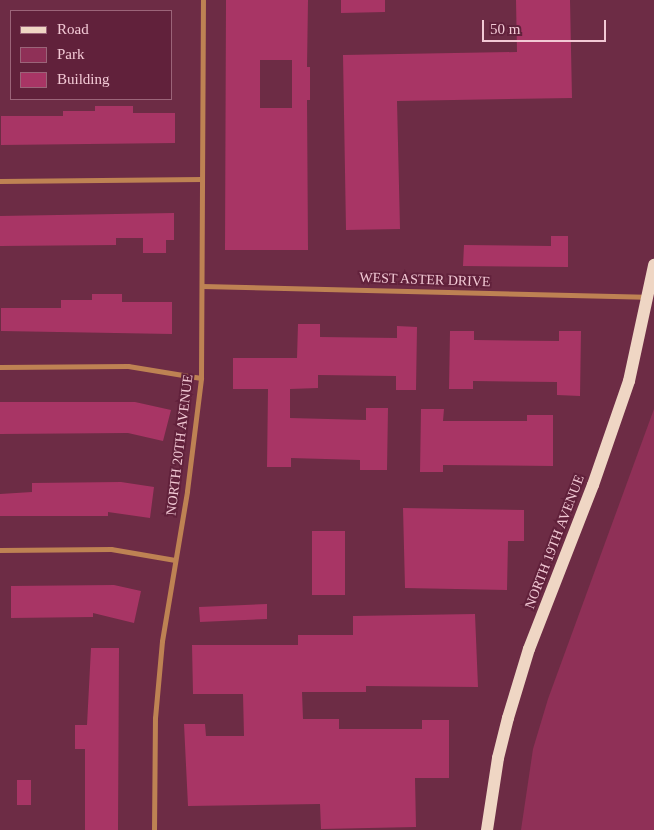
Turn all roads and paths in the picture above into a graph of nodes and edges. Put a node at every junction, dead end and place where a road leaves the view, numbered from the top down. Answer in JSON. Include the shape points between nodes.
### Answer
{"nodes":[{"id":1,"x":203,"y":0,"type":"edge"},
{"id":2,"x":202,"y":179,"type":"junction"},
{"id":3,"x":0,"y":181,"type":"edge"},
{"id":4,"x":654,"y":265,"type":"edge"},
{"id":5,"x":202,"y":286,"type":"junction"},
{"id":6,"x":648,"y":298,"type":"junction"},
{"id":7,"x":0,"y":367,"type":"edge"},
{"id":8,"x":201,"y":378,"type":"junction"},
{"id":9,"x":0,"y":550,"type":"edge"},
{"id":10,"x":175,"y":560,"type":"junction"},
{"id":11,"x":154,"y":830,"type":"edge"},
{"id":12,"x":487,"y":830,"type":"edge"}],
"edges":[{"from":1,"to":2,"type":"street","name":"NORTH 20TH AVENUE"},
{"from":2,"to":3,"type":"street"},
{"from":2,"to":5,"type":"street","name":"NORTH 20TH AVENUE"},
{"from":4,"to":6,"type":"main road","name":"NORTH 19TH AVENUE"},
{"from":5,"to":6,"type":"street","name":"WEST ASTER DRIVE"},
{"from":5,"to":8,"type":"street","name":"NORTH 20TH AVENUE"},
{"from":6,"to":12,"type":"main road","name":"NORTH 19TH AVENUE","via":[[629,381],[516,692],[498,758]]},
{"from":7,"to":8,"type":"street","via":[[128,366]]},
{"from":8,"to":10,"type":"street","name":"NORTH 20TH AVENUE"},
{"from":9,"to":10,"type":"street","via":[[111,548]]},
{"from":10,"to":11,"type":"street","name":"NORTH 20TH AVENUE","via":[[157,685]]}]}
